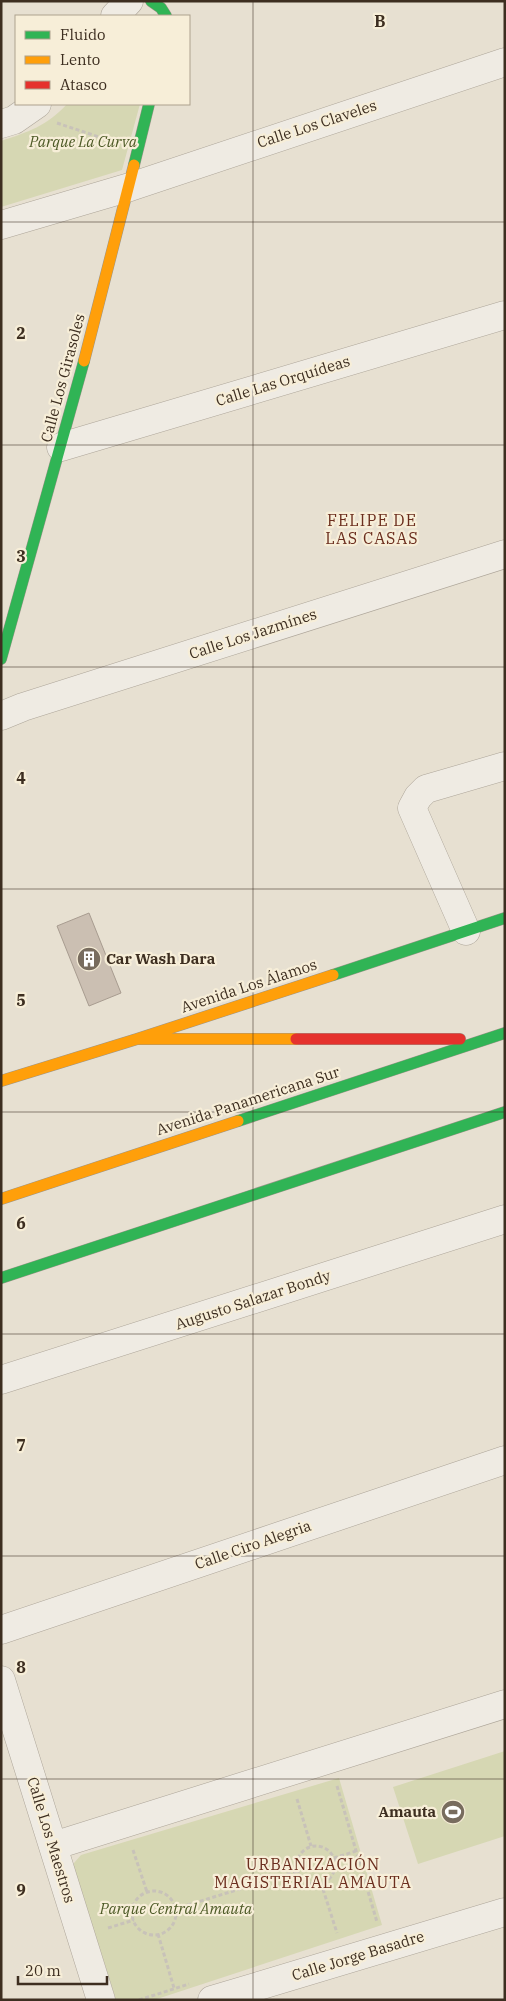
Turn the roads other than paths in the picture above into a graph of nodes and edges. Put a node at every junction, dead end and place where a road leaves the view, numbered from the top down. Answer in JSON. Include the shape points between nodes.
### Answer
{"nodes":[{"id":1,"x":129,"y":1,"type":"edge"},
{"id":2,"x":151,"y":1,"type":"edge"},
{"id":3,"x":172,"y":1,"type":"edge"},
{"id":4,"x":116,"y":15,"type":"edge"},
{"id":5,"x":166,"y":15,"type":"edge"},
{"id":6,"x":167,"y":15,"type":"edge"},
{"id":7,"x":505,"y":62,"type":"edge"},
{"id":8,"x":149,"y":105,"type":"edge"},
{"id":9,"x":46,"y":113,"type":"edge"},
{"id":10,"x":1,"y":124,"type":"edge"},
{"id":11,"x":130,"y":186,"type":"junction"},
{"id":12,"x":1,"y":225,"type":"edge"},
{"id":13,"x":505,"y":316,"type":"edge"},
{"id":14,"x":61,"y":447,"type":"junction"},
{"id":15,"x":505,"y":554,"type":"edge"},
{"id":16,"x":1,"y":659,"type":"edge"},
{"id":17,"x":1,"y":716,"type":"edge"},
{"id":18,"x":505,"y":766,"type":"edge"},
{"id":19,"x":505,"y":918,"type":"edge"},
{"id":20,"x":466,"y":930,"type":"junction"},
{"id":21,"x":505,"y":1032,"type":"edge"},
{"id":22,"x":137,"y":1038,"type":"junction"},
{"id":23,"x":484,"y":1039,"type":"junction"},
{"id":24,"x":1,"y":1081,"type":"edge"},
{"id":25,"x":505,"y":1112,"type":"edge"},
{"id":26,"x":1,"y":1199,"type":"edge"},
{"id":27,"x":505,"y":1219,"type":"edge"},
{"id":28,"x":1,"y":1278,"type":"edge"},
{"id":29,"x":1,"y":1380,"type":"edge"},
{"id":30,"x":505,"y":1460,"type":"edge"},
{"id":31,"x":1,"y":1630,"type":"edge"},
{"id":32,"x":1,"y":1680,"type":"edge"},
{"id":33,"x":505,"y":1704,"type":"edge"},
{"id":34,"x":53,"y":1846,"type":"junction"},
{"id":35,"x":505,"y":1912,"type":"edge"},
{"id":36,"x":202,"y":1991,"type":"edge"},
{"id":37,"x":101,"y":2000,"type":"edge"}],
"edges":[{"from":1,"to":4,"type":"street"},
{"from":2,"to":5,"type":"main road"},
{"from":3,"to":6,"type":"main road"},
{"from":7,"to":11,"type":"street","name":"Calle Los Claveles"},
{"from":8,"to":11,"type":"main road","name":"Calle Los Girasoles"},
{"from":9,"to":10,"type":"street"},
{"from":11,"to":12,"type":"street","name":"Calle Los Claveles"},
{"from":11,"to":14,"type":"main road","name":"Calle Los Girasoles"},
{"from":13,"to":14,"type":"street","name":"Calle Las Orquídeas"},
{"from":14,"to":16,"type":"main road","name":"Calle Los Girasoles"},
{"from":15,"to":17,"type":"street","name":"Calle Los Jazmínes"},
{"from":18,"to":20,"type":"street","via":[[426,789],[412,808]]},
{"from":19,"to":20,"type":"main road","name":"Avenida Los Álamos"},
{"from":20,"to":22,"type":"main road","name":"Avenida Los Álamos"},
{"from":21,"to":23,"type":"main road","name":"Avenida Panamericana Sur"},
{"from":22,"to":23,"type":"main road"},
{"from":22,"to":24,"type":"main road","name":"Avenida Los Álamos"},
{"from":23,"to":26,"type":"main road","name":"Avenida Panamericana Sur"},
{"from":25,"to":28,"type":"main road"},
{"from":27,"to":29,"type":"street","name":"Augusto Salazar Bondy"},
{"from":30,"to":31,"type":"street","name":"Calle Ciro Alegria"},
{"from":32,"to":34,"type":"street","name":"Calle Los Maestros"},
{"from":33,"to":34,"type":"street"},
{"from":34,"to":37,"type":"street","name":"Calle Los Maestros"},
{"from":35,"to":36,"type":"street","name":"Calle Jorge Basadre"}]}
